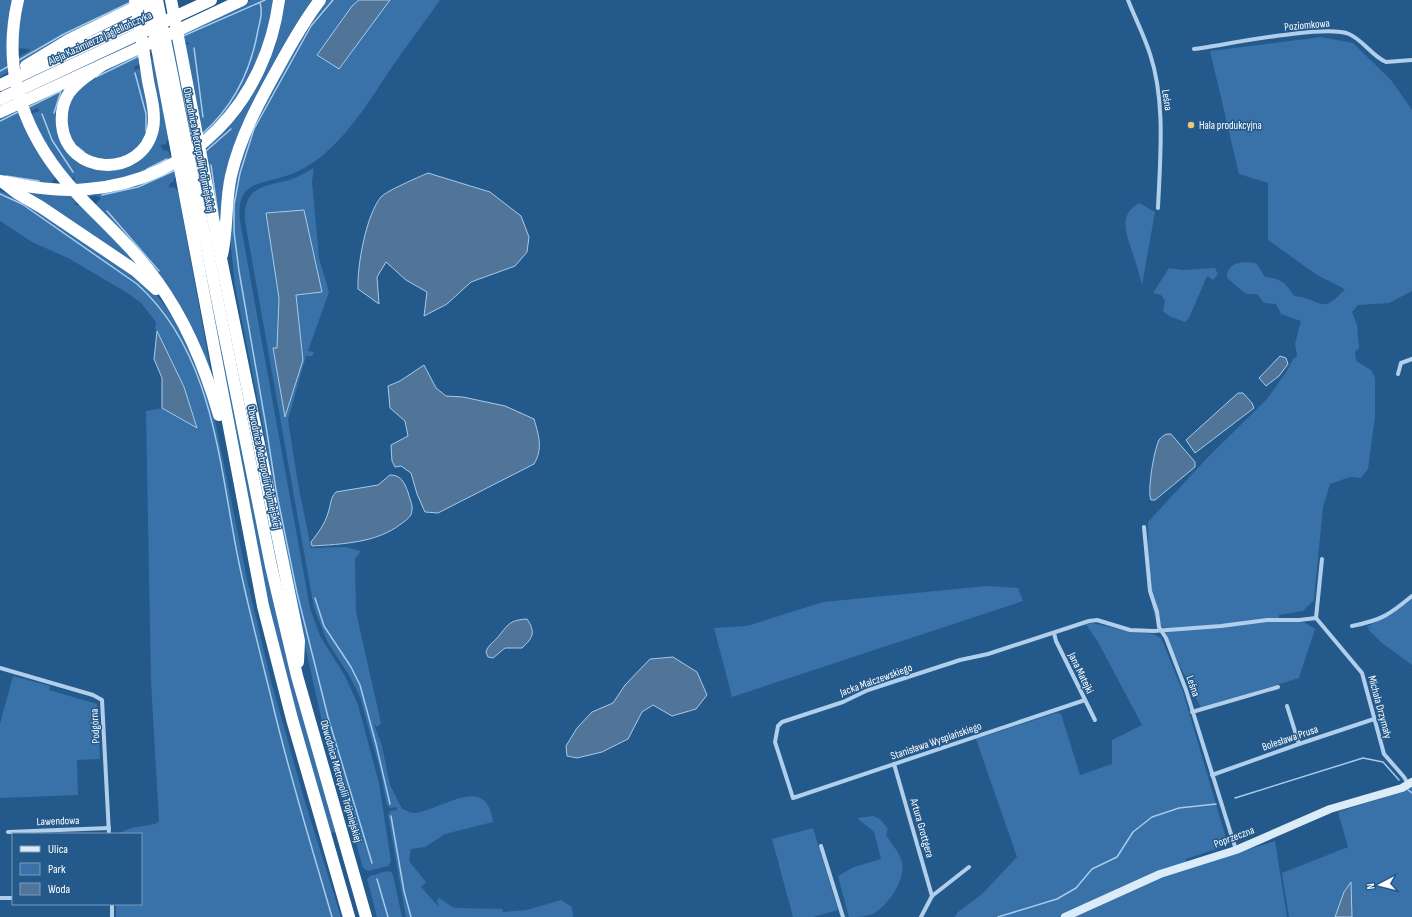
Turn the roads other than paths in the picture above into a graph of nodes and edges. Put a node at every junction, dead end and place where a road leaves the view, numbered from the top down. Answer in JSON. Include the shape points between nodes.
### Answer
{"nodes":[{"id":1,"x":18,"y":0,"type":"edge"},
{"id":2,"x":135,"y":0,"type":"edge"},
{"id":3,"x":149,"y":0,"type":"edge"},
{"id":4,"x":157,"y":0,"type":"edge"},
{"id":5,"x":171,"y":0,"type":"edge"},
{"id":6,"x":182,"y":0,"type":"edge"},
{"id":7,"x":211,"y":0,"type":"edge"},
{"id":8,"x":242,"y":0,"type":"edge"},
{"id":9,"x":279,"y":0,"type":"edge"},
{"id":10,"x":320,"y":0,"type":"edge"},
{"id":11,"x":1128,"y":0,"type":"edge"},
{"id":12,"x":156,"y":19,"type":"junction"},
{"id":13,"x":1194,"y":49,"type":"dead end"},
{"id":14,"x":1412,"y":60,"type":"edge"},
{"id":15,"x":101,"y":66,"type":"junction"},
{"id":16,"x":0,"y":84,"type":"edge"},
{"id":17,"x":0,"y":99,"type":"edge"},
{"id":18,"x":0,"y":112,"type":"edge"},
{"id":19,"x":185,"y":170,"type":"junction"},
{"id":20,"x":1,"y":182,"type":"edge"},
{"id":21,"x":1158,"y":208,"type":"dead end"},
{"id":22,"x":221,"y":258,"type":"junction"},
{"id":23,"x":176,"y":312,"type":"junction"},
{"id":24,"x":1412,"y":359,"type":"edge"},
{"id":25,"x":1398,"y":374,"type":"dead end"},
{"id":26,"x":238,"y":482,"type":"junction"},
{"id":27,"x":1144,"y":526,"type":"dead end"},
{"id":28,"x":1322,"y":560,"type":"dead end"},
{"id":29,"x":1412,"y":596,"type":"edge"},
{"id":30,"x":1316,"y":618,"type":"junction"},
{"id":31,"x":1352,"y":626,"type":"dead end"},
{"id":32,"x":1160,"y":630,"type":"junction"},
{"id":33,"x":1054,"y":633,"type":"junction"},
{"id":34,"x":0,"y":668,"type":"edge"},
{"id":35,"x":298,"y":676,"type":"junction"},
{"id":36,"x":1278,"y":687,"type":"dead end"},
{"id":37,"x":1085,"y":700,"type":"junction"},
{"id":38,"x":1287,"y":706,"type":"dead end"},
{"id":39,"x":1192,"y":712,"type":"junction"},
{"id":40,"x":1374,"y":719,"type":"junction"},
{"id":41,"x":1095,"y":720,"type":"dead end"},
{"id":42,"x":1298,"y":744,"type":"junction"},
{"id":43,"x":894,"y":764,"type":"junction"},
{"id":44,"x":1212,"y":775,"type":"junction"},
{"id":45,"x":1410,"y":783,"type":"edge"},
{"id":46,"x":793,"y":798,"type":"joint"},
{"id":47,"x":109,"y":828,"type":"junction"},
{"id":48,"x":8,"y":832,"type":"dead end"},
{"id":49,"x":109,"y":833,"type":"edge"},
{"id":50,"x":821,"y":846,"type":"dead end"},
{"id":51,"x":1236,"y":850,"type":"junction"},
{"id":52,"x":969,"y":867,"type":"dead end"},
{"id":53,"x":932,"y":896,"type":"junction"},
{"id":54,"x":0,"y":898,"type":"edge"},
{"id":55,"x":12,"y":898,"type":"edge"},
{"id":56,"x":112,"y":905,"type":"edge"},
{"id":57,"x":112,"y":917,"type":"edge"},
{"id":58,"x":349,"y":917,"type":"edge"},
{"id":59,"x":366,"y":917,"type":"edge"},
{"id":60,"x":843,"y":917,"type":"edge"},
{"id":61,"x":921,"y":917,"type":"edge"},
{"id":62,"x":1065,"y":917,"type":"edge"}],
"edges":[{"from":1,"to":23,"type":"highway","via":[[13,33],[13,60],[17,91],[24,114],[44,153],[67,183],[144,264]]},
{"from":2,"to":15,"type":"highway","via":[[154,118],[151,135],[143,149],[133,158],[111,166],[86,160],[74,152],[62,130],[63,107],[69,93]]},
{"from":3,"to":12,"type":"highway"},
{"from":3,"to":16,"type":"highway","via":[[57,46]]},
{"from":4,"to":12,"type":"highway"},
{"from":5,"to":22,"type":"highway"},
{"from":6,"to":16,"type":"highway","name":"Aleja Kazimierza Jagiellończyka"},
{"from":7,"to":17,"type":"highway","name":"Aleja Kazimierza Jagiellończyka"},
{"from":8,"to":15,"type":"highway"},
{"from":9,"to":20,"type":"highway","via":[[263,62],[246,94],[216,131],[183,157],[139,178],[100,188],[64,190]]},
{"from":10,"to":22,"type":"highway","via":[[272,78],[242,140],[229,185],[225,240]]},
{"from":11,"to":21,"type":"street","name":"Leśna","via":[[1150,53],[1159,102],[1161,124]]},
{"from":12,"to":19,"type":"highway","name":"Obwodnica Metropolii Trójmiejskiej"},
{"from":13,"to":14,"type":"street","name":"Poziomkowa","via":[[1309,32],[1333,31],[1350,34],[1386,62]]},
{"from":15,"to":18,"type":"highway"},
{"from":19,"to":26,"type":"highway","name":"Obwodnica Metropolii Trójmiejskiej"},
{"from":19,"to":35,"type":"highway","name":"Obwodnica Metropolii Trójmiejskiej","via":[[271,566]]},
{"from":20,"to":23,"type":"highway","via":[[136,271]]},
{"from":22,"to":35,"type":"highway","via":[[299,641]]},
{"from":23,"to":26,"type":"highway","via":[[207,378]]},
{"from":24,"to":25,"type":"street","via":[[1402,363]]},
{"from":26,"to":58,"type":"highway","name":"Obwodnica Metropolii Trójmiejskiej","via":[[277,661]]},
{"from":27,"to":32,"type":"street","name":"Leśna","via":[[1150,591]]},
{"from":28,"to":30,"type":"street"},
{"from":29,"to":31,"type":"street","via":[[1391,613],[1377,620]]},
{"from":30,"to":32,"type":"street"},
{"from":30,"to":40,"type":"street","name":"Michała Drzymały","via":[[1362,673]]},
{"from":32,"to":33,"type":"street","via":[[1130,630],[1096,620]]},
{"from":32,"to":39,"type":"street","name":"Leśna","via":[[1166,638]]},
{"from":33,"to":37,"type":"street","name":"Jana Matejki"},
{"from":33,"to":46,"type":"street","name":"Jacka Malczewskiego","via":[[889,683],[843,702],[782,722],[778,726],[775,742]]},
{"from":34,"to":47,"type":"street","name":"Podgórna","via":[[93,694],[102,700]]},
{"from":35,"to":59,"type":"highway","name":"Obwodnica Metropolii Trójmiejskiej"},
{"from":36,"to":39,"type":"street"},
{"from":37,"to":41,"type":"street","name":"Jana Matejki"},
{"from":37,"to":43,"type":"street","name":"Stanisława Wyspiańskiego"},
{"from":38,"to":42,"type":"street"},
{"from":39,"to":44,"type":"street","name":"Leśna"},
{"from":40,"to":42,"type":"street","name":"Bolesława Prusa"},
{"from":40,"to":45,"type":"street","name":"Michała Drzymały","via":[[1384,754]]},
{"from":42,"to":44,"type":"street","name":"Bolesława Prusa"},
{"from":43,"to":46,"type":"street","name":"Stanisława Wyspiańskiego"},
{"from":43,"to":53,"type":"street","name":"Artura Grottgera"},
{"from":44,"to":51,"type":"street","name":"Leśna"},
{"from":45,"to":51,"type":"street","name":"Poprzeczna","via":[[1402,788],[1330,809]]},
{"from":47,"to":48,"type":"street","name":"Lawendowa"},
{"from":47,"to":49,"type":"street","name":"Podgórna"},
{"from":50,"to":60,"type":"street"},
{"from":51,"to":62,"type":"street","name":"Poprzeczna","via":[[1160,874]]},
{"from":52,"to":53,"type":"street"},
{"from":53,"to":61,"type":"street"},
{"from":54,"to":55,"type":"street"},
{"from":56,"to":57,"type":"street"}]}
